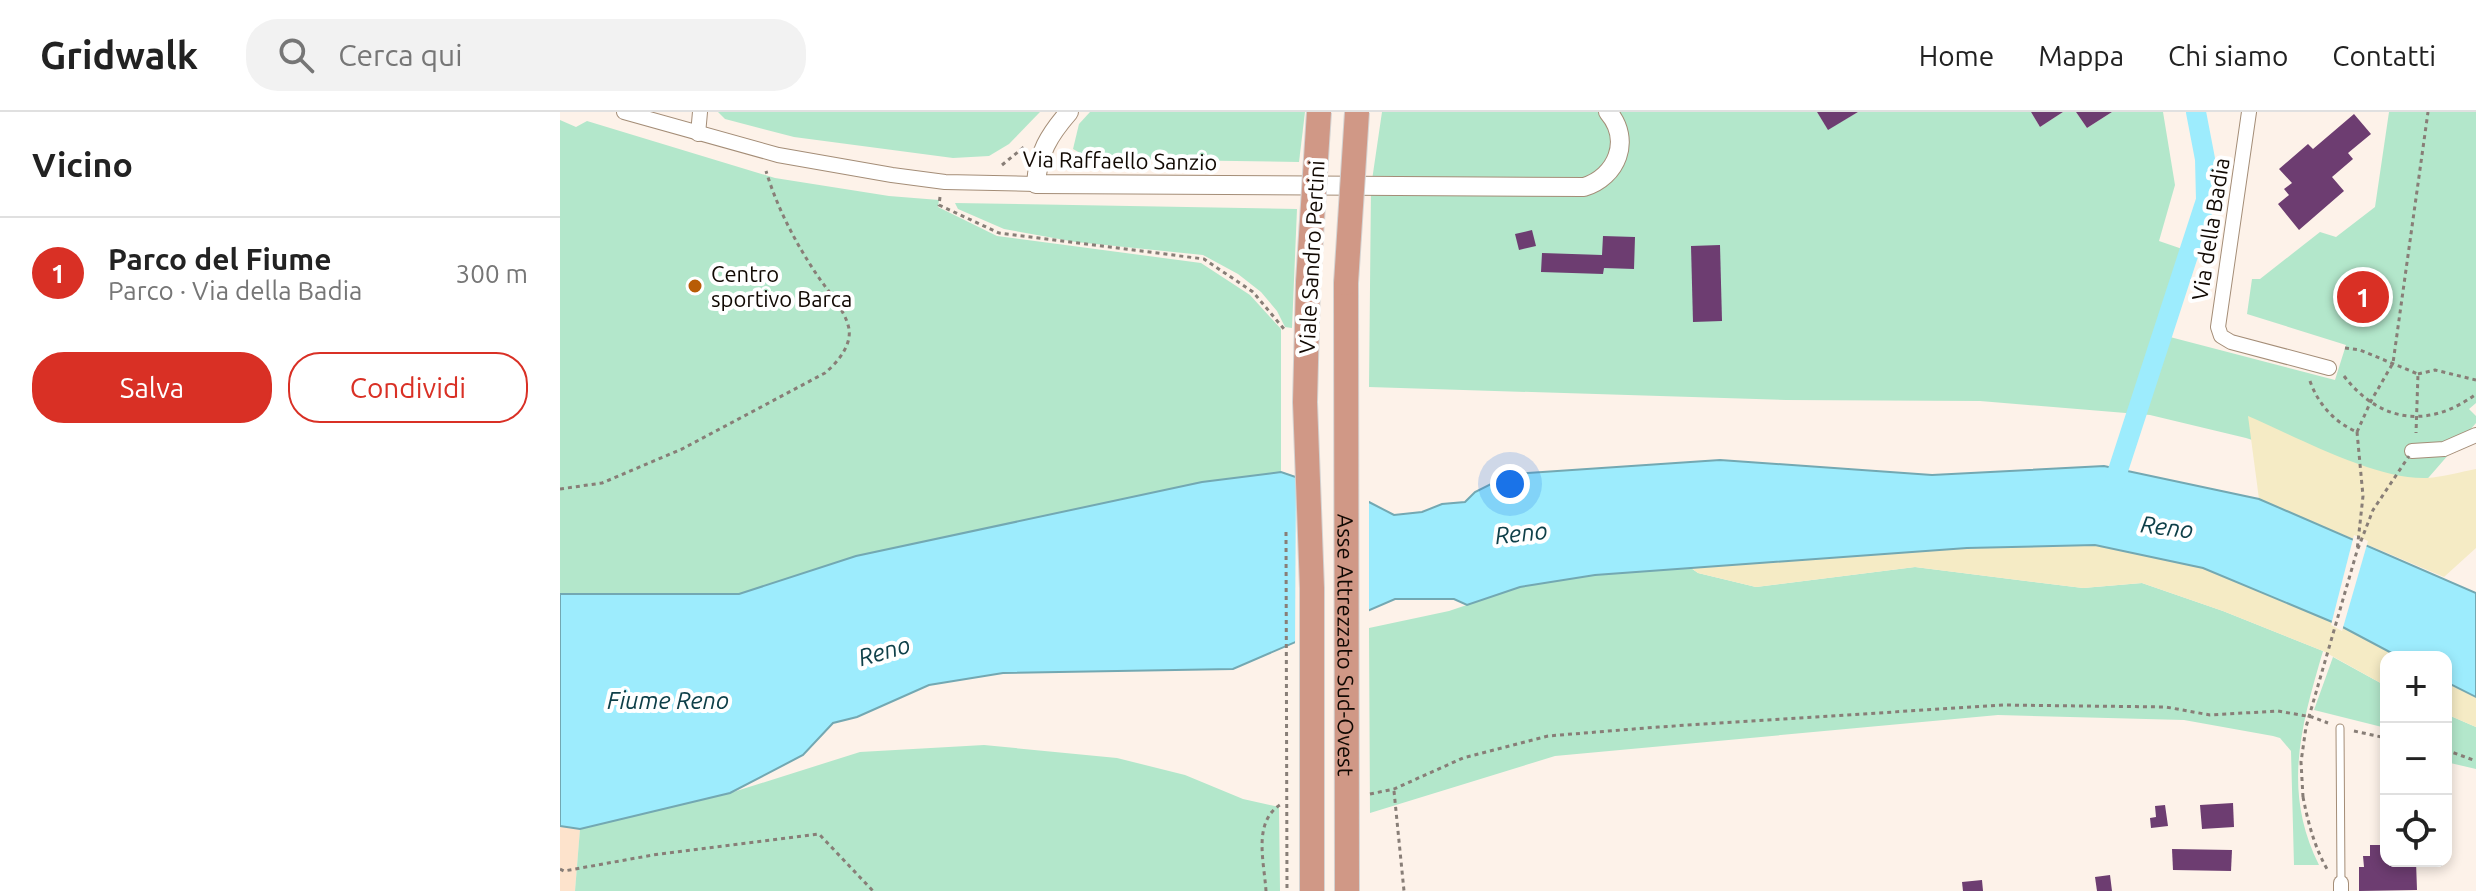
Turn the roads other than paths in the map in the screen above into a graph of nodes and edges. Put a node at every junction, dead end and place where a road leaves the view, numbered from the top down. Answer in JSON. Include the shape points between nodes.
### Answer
{"nodes":[{"id":1,"x":624,"y":112,"type":"edge"},
{"id":2,"x":700,"y":112,"type":"edge"},
{"id":3,"x":1069,"y":112,"type":"edge"},
{"id":4,"x":1319,"y":112,"type":"edge"},
{"id":5,"x":1357,"y":112,"type":"edge"},
{"id":6,"x":1608,"y":112,"type":"edge"},
{"id":7,"x":2249,"y":112,"type":"edge"},
{"id":8,"x":698,"y":134,"type":"junction"},
{"id":9,"x":1036,"y":184,"type":"junction"},
{"id":10,"x":2329,"y":368,"type":"road end"},
{"id":11,"x":1345,"y":400,"type":"joint"},
{"id":12,"x":1305,"y":402,"type":"joint"},
{"id":13,"x":2476,"y":435,"type":"edge"},
{"id":14,"x":2410,"y":453,"type":"road end"},
{"id":15,"x":2340,"y":728,"type":"road end"},
{"id":16,"x":2341,"y":887,"type":"edge"},
{"id":17,"x":1312,"y":891,"type":"edge"},
{"id":18,"x":1347,"y":891,"type":"edge"}],
"edges":[{"from":1,"to":8,"type":"street","name":"Via Raffaello Sanzio"},
{"from":2,"to":8,"type":"street"},
{"from":3,"to":9,"type":"street","via":[[1043,146]]},
{"from":4,"to":12,"type":"highway","name":"Viale Sandro Pertini","bridge":true},
{"from":5,"to":11,"type":"highway","name":"Viale Sandro Pertini","bridge":true},
{"from":6,"to":9,"type":"street","name":"Via Raffaello Sanzio","via":[[1618,130],[1619,153],[1606,178],[1595,184]]},
{"from":7,"to":10,"type":"street","name":"Via della Badia","via":[[2218,327],[2231,342]]},
{"from":8,"to":9,"type":"street","name":"Via Raffaello Sanzio","via":[[778,155],[904,177]]},
{"from":11,"to":18,"type":"highway","name":"Asse Attrezzato Sud-Ovest"},
{"from":12,"to":17,"type":"highway","name":"Asse Attrezzato Sud-Ovest","via":[[1312,588]]},
{"from":13,"to":14,"type":"street","via":[[2444,449]]},
{"from":15,"to":16,"type":"lane"}]}
